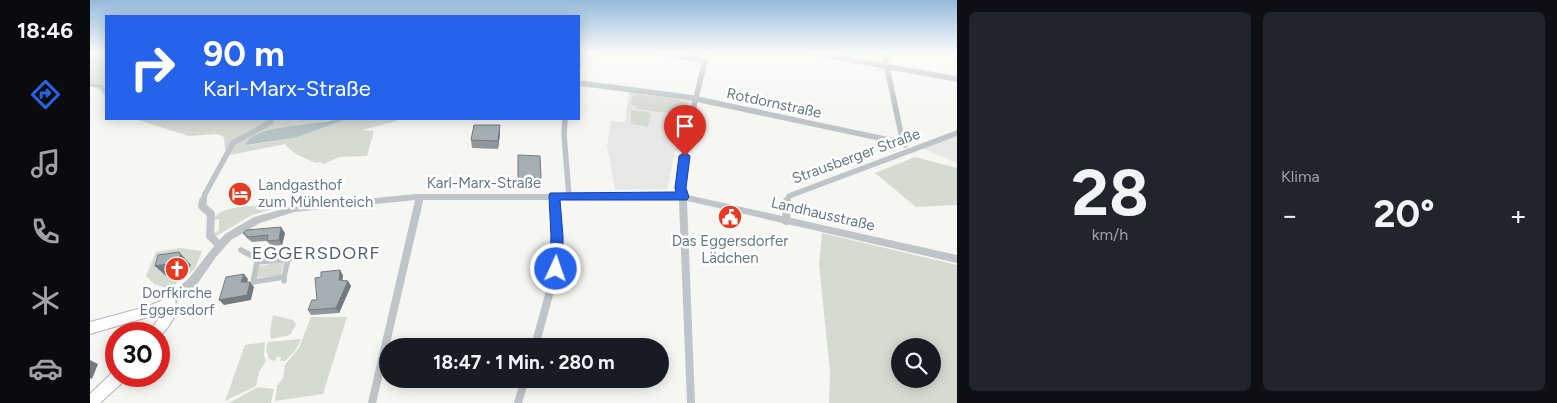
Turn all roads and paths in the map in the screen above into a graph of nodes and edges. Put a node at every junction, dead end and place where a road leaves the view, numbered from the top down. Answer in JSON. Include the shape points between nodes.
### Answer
{"nodes":[{"id":1,"x":702,"y":72,"type":"edge"},
{"id":2,"x":888,"y":72,"type":"edge"},
{"id":3,"x":915,"y":72,"type":"edge"},
{"id":4,"x":957,"y":79,"type":"edge"},
{"id":5,"x":580,"y":83,"type":"edge"},
{"id":6,"x":696,"y":99,"type":"junction"},
{"id":7,"x":565,"y":120,"type":"edge"},
{"id":8,"x":271,"y":122,"type":"dead end"},
{"id":9,"x":957,"y":133,"type":"edge"},
{"id":10,"x":903,"y":143,"type":"junction"},
{"id":11,"x":912,"y":150,"type":"junction"},
{"id":12,"x":554,"y":196,"type":"junction"},
{"id":13,"x":569,"y":196,"type":"junction"},
{"id":14,"x":420,"y":197,"type":"junction"},
{"id":15,"x":683,"y":197,"type":"junction"},
{"id":16,"x":786,"y":221,"type":"junction"},
{"id":17,"x":219,"y":245,"type":"junction"},
{"id":18,"x":241,"y":250,"type":"dead end"},
{"id":19,"x":957,"y":259,"type":"edge"},
{"id":20,"x":257,"y":262,"type":"junction"},
{"id":21,"x":170,"y":302,"type":"junction"},
{"id":22,"x":164,"y":322,"type":"edge"},
{"id":23,"x":90,"y":328,"type":"edge"},
{"id":24,"x":537,"y":338,"type":"edge"},
{"id":25,"x":107,"y":387,"type":"edge"},
{"id":26,"x":522,"y":388,"type":"edge"},
{"id":27,"x":90,"y":403,"type":"edge"},
{"id":28,"x":372,"y":403,"type":"edge"},
{"id":29,"x":518,"y":403,"type":"edge"},
{"id":30,"x":691,"y":403,"type":"edge"}],
"edges":[{"from":1,"to":6,"type":"street"},
{"from":2,"to":10,"type":"street"},
{"from":3,"to":4,"type":"street"},
{"from":5,"to":6,"type":"street","name":"Rotdornstraße"},
{"from":6,"to":10,"type":"street","name":"Rotdornstraße"},
{"from":6,"to":15,"type":"street","via":[[681,181]]},
{"from":7,"to":13,"type":"street"},
{"from":8,"to":17,"type":"street","via":[[233,143],[205,194],[202,206],[211,214],[210,238]]},
{"from":9,"to":11,"type":"street","name":"Strausberger Straße"},
{"from":10,"to":11,"type":"street"},
{"from":11,"to":16,"type":"street","name":"Strausberger Straße","via":[[789,196]]},
{"from":12,"to":13,"type":"street","name":"Karl-Marx-Straße"},
{"from":12,"to":14,"type":"street","name":"Karl-Marx-Straße"},
{"from":12,"to":24,"type":"street","via":[[556,269]]},
{"from":13,"to":15,"type":"street","name":"Karl-Marx-Straße"},
{"from":14,"to":17,"type":"street","name":"Karl-Marx-Straße","via":[[286,210],[248,224]]},
{"from":14,"to":28,"type":"street"},
{"from":15,"to":16,"type":"street","name":"Landhausstraße"},
{"from":15,"to":30,"type":"street"},
{"from":16,"to":19,"type":"street","name":"Landhausstraße"},
{"from":17,"to":21,"type":"street","name":"Karl-Marx-Straße","via":[[194,280]]},
{"from":18,"to":20,"type":"street"},
{"from":20,"to":20,"type":"street","via":[[250,283],[284,279],[289,259]]},
{"from":21,"to":22,"type":"main road","via":[[170,314]]},
{"from":21,"to":23,"type":"main road","via":[[151,311]]},
{"from":25,"to":27,"type":"main road"},
{"from":26,"to":29,"type":"street"}]}
